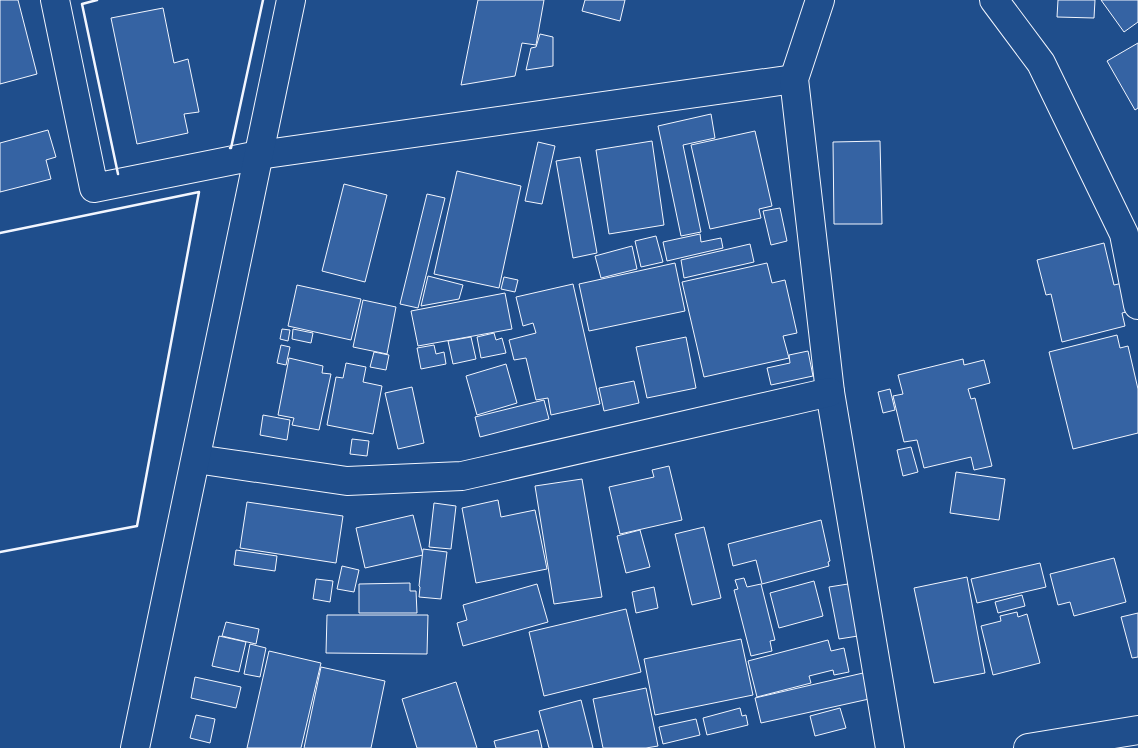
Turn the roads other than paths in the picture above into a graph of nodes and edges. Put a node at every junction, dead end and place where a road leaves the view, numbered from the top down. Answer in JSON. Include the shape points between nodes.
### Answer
{"nodes":[{"id":1,"x":55,"y":0,"type":"edge"},
{"id":2,"x":291,"y":0,"type":"edge"},
{"id":3,"x":820,"y":0,"type":"edge"},
{"id":4,"x":994,"y":0,"type":"edge"},
{"id":5,"x":794,"y":79,"type":"junction"},
{"id":6,"x":259,"y":155,"type":"junction"},
{"id":7,"x":1138,"y":305,"type":"edge"},
{"id":8,"x":830,"y":392,"type":"junction"},
{"id":9,"x":196,"y":459,"type":"junction"},
{"id":10,"x":1138,"y":730,"type":"edge"},
{"id":11,"x":135,"y":748,"type":"edge"},
{"id":12,"x":890,"y":748,"type":"edge"},
{"id":13,"x":1028,"y":748,"type":"edge"}],
"edges":[{"from":1,"to":6,"type":"street","via":[[94,188]]},
{"from":2,"to":6,"type":"street"},
{"from":3,"to":5,"type":"street"},
{"from":4,"to":7,"type":"street","via":[[1041,63],[1124,234]]},
{"from":5,"to":6,"type":"street"},
{"from":5,"to":8,"type":"street"},
{"from":6,"to":9,"type":"street"},
{"from":8,"to":9,"type":"street","via":[[462,476],[347,481]]},
{"from":8,"to":12,"type":"street"},
{"from":9,"to":11,"type":"street"},
{"from":10,"to":13,"type":"street"}]}
